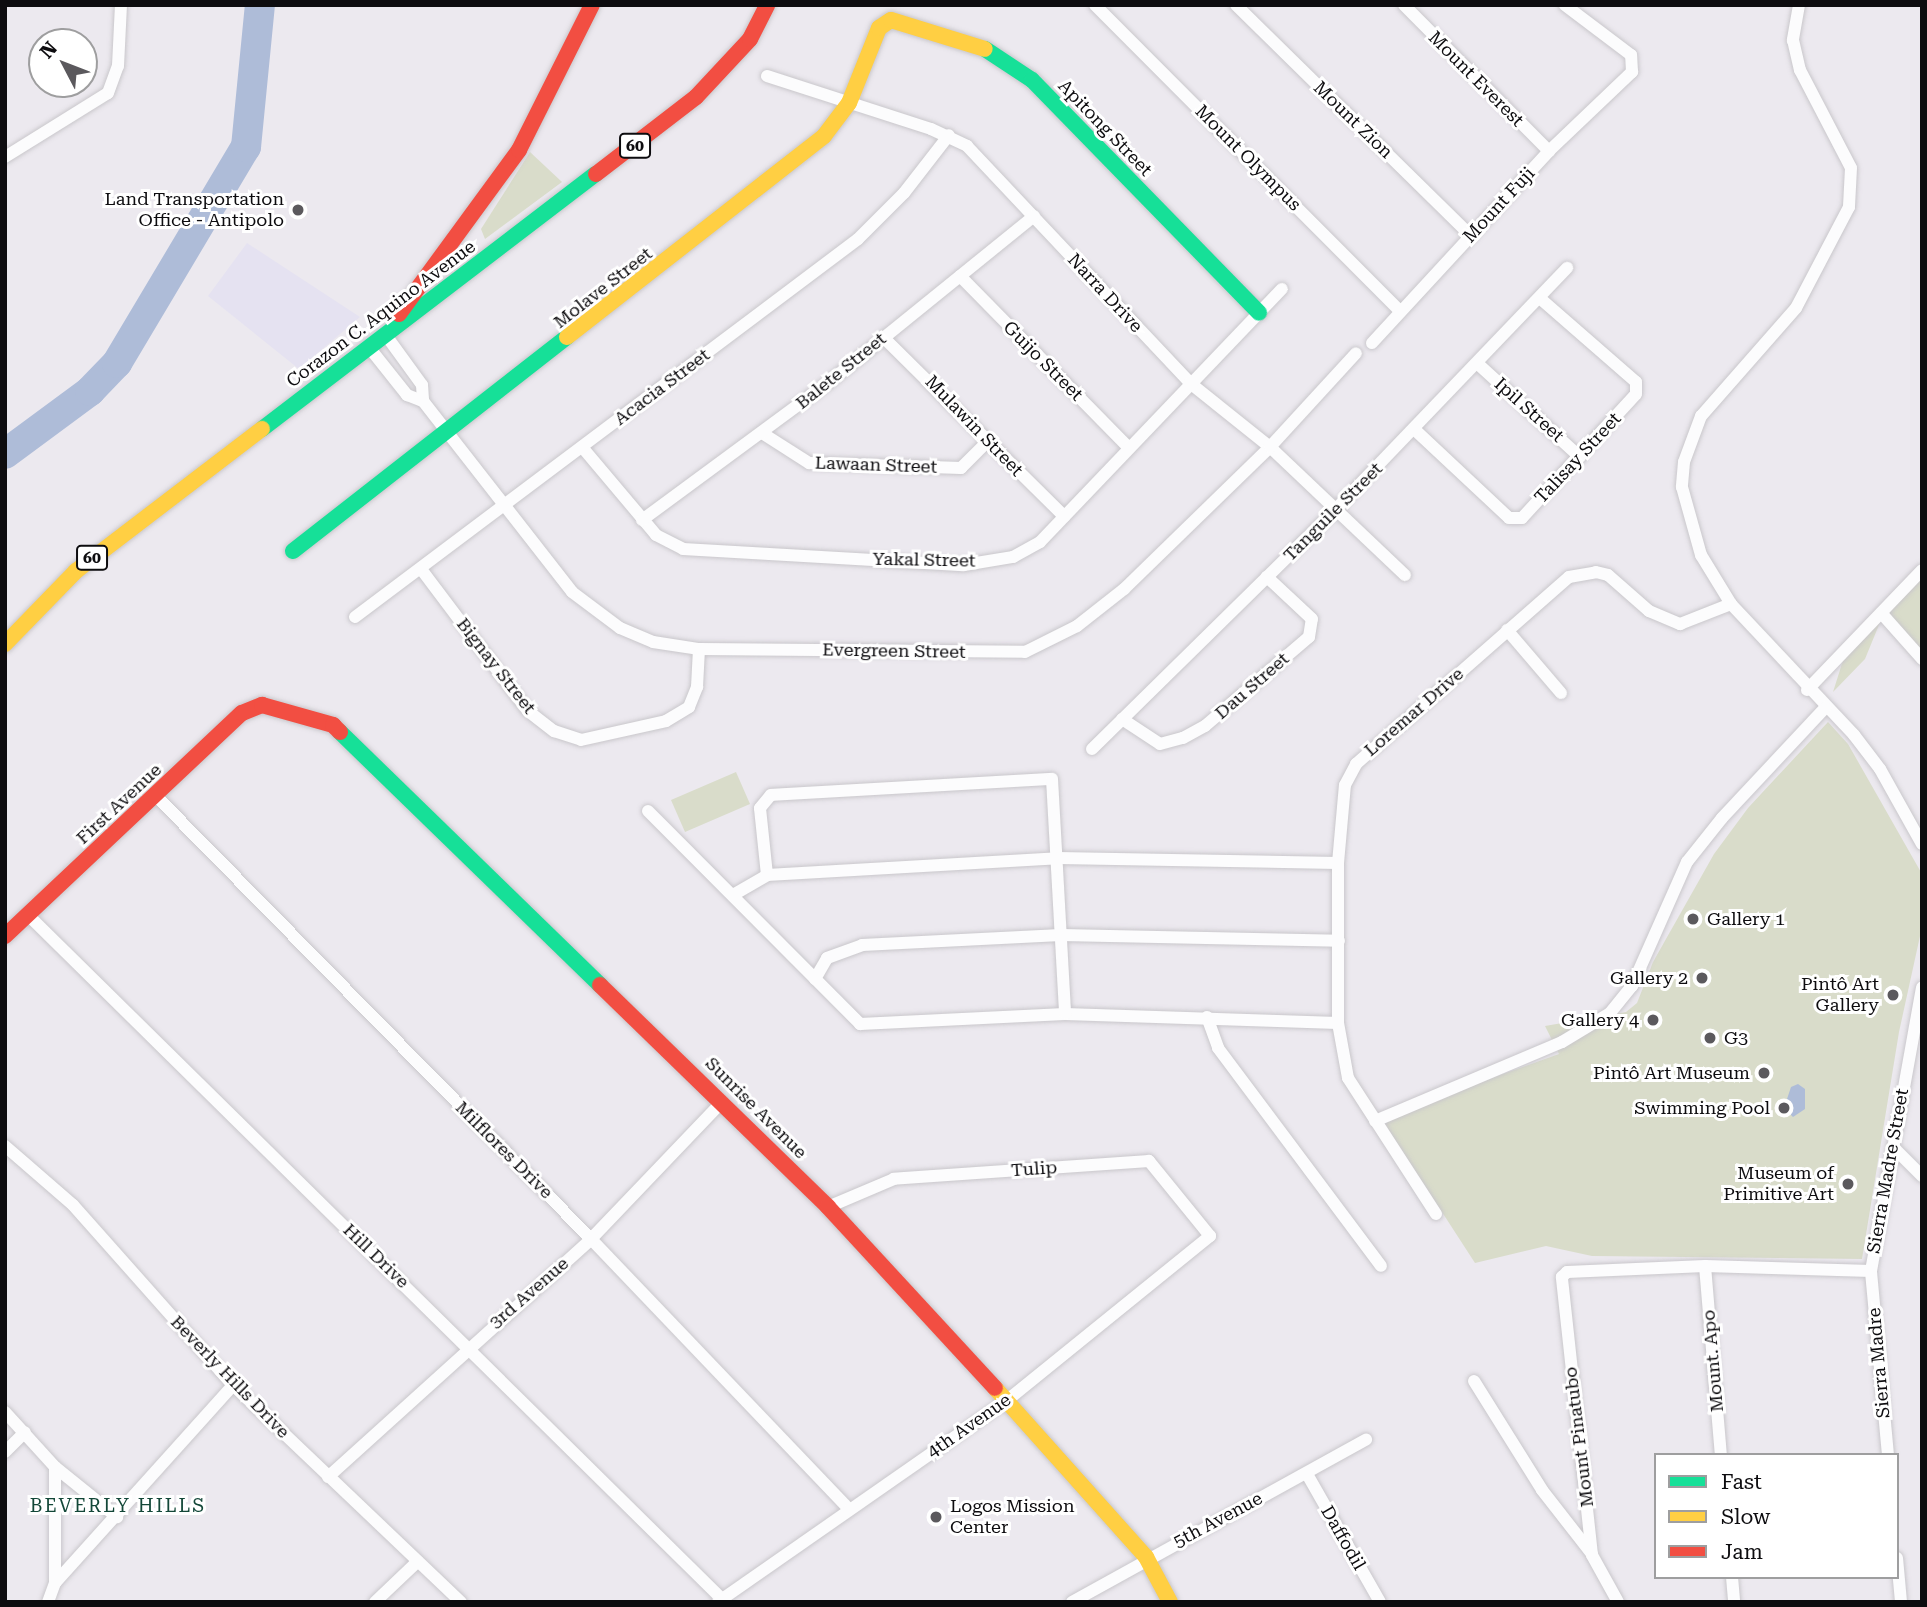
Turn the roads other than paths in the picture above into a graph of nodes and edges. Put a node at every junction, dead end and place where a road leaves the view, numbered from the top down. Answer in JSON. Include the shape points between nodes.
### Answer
{"nodes":[{"id":1,"x":121,"y":5,"type":"edge"},
{"id":2,"x":592,"y":5,"type":"edge"},
{"id":3,"x":767,"y":5,"type":"edge"},
{"id":4,"x":1095,"y":5,"type":"edge"},
{"id":5,"x":1236,"y":5,"type":"edge"},
{"id":6,"x":1404,"y":5,"type":"edge"},
{"id":7,"x":1566,"y":5,"type":"edge"},
{"id":8,"x":1799,"y":5,"type":"edge"},
{"id":9,"x":891,"y":20,"type":"joint"},
{"id":10,"x":767,"y":76,"type":"dead end"},
{"id":11,"x":849,"y":103,"type":"junction"},
{"id":12,"x":949,"y":135,"type":"junction"},
{"id":13,"x":1549,"y":151,"type":"junction"},
{"id":14,"x":5,"y":157,"type":"edge"},
{"id":15,"x":1034,"y":216,"type":"junction"},
{"id":16,"x":1471,"y":236,"type":"junction"},
{"id":17,"x":454,"y":243,"type":"junction"},
{"id":18,"x":479,"y":264,"type":"junction"},
{"id":19,"x":1567,"y":268,"type":"dead end"},
{"id":20,"x":960,"y":276,"type":"junction"},
{"id":21,"x":1282,"y":289,"type":"dead end"},
{"id":22,"x":1541,"y":299,"type":"junction"},
{"id":23,"x":1400,"y":311,"type":"junction"},
{"id":24,"x":1259,"y":313,"type":"junction"},
{"id":25,"x":385,"y":334,"type":"junction"},
{"id":26,"x":883,"y":337,"type":"junction"},
{"id":27,"x":1372,"y":342,"type":"dead end"},
{"id":28,"x":368,"y":346,"type":"junction"},
{"id":29,"x":1356,"y":353,"type":"dead end"},
{"id":30,"x":1478,"y":364,"type":"junction"},
{"id":31,"x":411,"y":369,"type":"junction"},
{"id":32,"x":396,"y":381,"type":"junction"},
{"id":33,"x":1190,"y":383,"type":"junction"},
{"id":34,"x":423,"y":401,"type":"junction"},
{"id":35,"x":1414,"y":429,"type":"junction"},
{"id":36,"x":448,"y":433,"type":"junction"},
{"id":37,"x":762,"y":433,"type":"junction"},
{"id":38,"x":988,"y":442,"type":"junction"},
{"id":39,"x":1127,"y":446,"type":"junction"},
{"id":40,"x":582,"y":447,"type":"junction"},
{"id":41,"x":1270,"y":447,"type":"junction"},
{"id":42,"x":1580,"y":457,"type":"junction"},
{"id":43,"x":505,"y":507,"type":"junction"},
{"id":44,"x":1334,"y":511,"type":"junction"},
{"id":45,"x":1064,"y":516,"type":"junction"},
{"id":46,"x":642,"y":520,"type":"junction"},
{"id":47,"x":293,"y":551,"type":"dead end"},
{"id":48,"x":421,"y":569,"type":"junction"},
{"id":49,"x":1922,"y":570,"type":"edge"},
{"id":50,"x":1405,"y":575,"type":"dead end"},
{"id":51,"x":1267,"y":577,"type":"junction"},
{"id":52,"x":1731,"y":604,"type":"junction"},
{"id":53,"x":1883,"y":615,"type":"junction"},
{"id":54,"x":355,"y":617,"type":"dead end"},
{"id":55,"x":1507,"y":630,"type":"junction"},
{"id":56,"x":5,"y":644,"type":"edge"},
{"id":57,"x":699,"y":649,"type":"junction"},
{"id":58,"x":1922,"y":659,"type":"edge"},
{"id":59,"x":1807,"y":690,"type":"junction"},
{"id":60,"x":1561,"y":693,"type":"dead end"},
{"id":61,"x":262,"y":705,"type":"joint"},
{"id":62,"x":1825,"y":708,"type":"junction"},
{"id":63,"x":1122,"y":719,"type":"junction"},
{"id":64,"x":1092,"y":749,"type":"dead end"},
{"id":65,"x":156,"y":796,"type":"junction"},
{"id":66,"x":648,"y":811,"type":"dead end"},
{"id":67,"x":1922,"y":844,"type":"edge"},
{"id":68,"x":1058,"y":858,"type":"junction"},
{"id":69,"x":1338,"y":863,"type":"junction"},
{"id":70,"x":766,"y":875,"type":"junction"},
{"id":71,"x":733,"y":895,"type":"junction"},
{"id":72,"x":28,"y":915,"type":"junction"},
{"id":73,"x":1061,"y":935,"type":"junction"},
{"id":74,"x":5,"y":936,"type":"edge"},
{"id":75,"x":1339,"y":940,"type":"junction"},
{"id":76,"x":815,"y":979,"type":"junction"},
{"id":77,"x":1922,"y":988,"type":"edge"},
{"id":78,"x":1065,"y":1014,"type":"junction"},
{"id":79,"x":1207,"y":1017,"type":"junction"},
{"id":80,"x":1339,"y":1023,"type":"junction"},
{"id":81,"x":722,"y":1101,"type":"junction"},
{"id":82,"x":1375,"y":1121,"type":"junction"},
{"id":83,"x":5,"y":1146,"type":"edge"},
{"id":84,"x":1893,"y":1147,"type":"junction"},
{"id":85,"x":1922,"y":1175,"type":"edge"},
{"id":86,"x":828,"y":1207,"type":"junction"},
{"id":87,"x":1436,"y":1214,"type":"dead end"},
{"id":88,"x":1210,"y":1236,"type":"joint"},
{"id":89,"x":592,"y":1239,"type":"junction"},
{"id":90,"x":1381,"y":1266,"type":"dead end"},
{"id":91,"x":1705,"y":1266,"type":"junction"},
{"id":92,"x":1871,"y":1271,"type":"junction"},
{"id":93,"x":468,"y":1346,"type":"junction"},
{"id":94,"x":1475,"y":1381,"type":"dead end"},
{"id":95,"x":233,"y":1385,"type":"junction"},
{"id":96,"x":1005,"y":1402,"type":"junction"},
{"id":97,"x":5,"y":1412,"type":"edge"},
{"id":98,"x":25,"y":1432,"type":"junction"},
{"id":99,"x":1366,"y":1440,"type":"dead end"},
{"id":100,"x":5,"y":1452,"type":"edge"},
{"id":101,"x":1721,"y":1453,"type":"edge"},
{"id":102,"x":1888,"y":1453,"type":"edge"},
{"id":103,"x":55,"y":1467,"type":"junction"},
{"id":104,"x":1307,"y":1474,"type":"junction"},
{"id":105,"x":328,"y":1477,"type":"junction"},
{"id":106,"x":848,"y":1508,"type":"junction"},
{"id":107,"x":117,"y":1517,"type":"junction"},
{"id":108,"x":1592,"y":1555,"type":"junction"},
{"id":109,"x":1146,"y":1558,"type":"junction"},
{"id":110,"x":418,"y":1561,"type":"junction"},
{"id":111,"x":1732,"y":1579,"type":"edge"},
{"id":112,"x":1899,"y":1579,"type":"edge"},
{"id":113,"x":55,"y":1583,"type":"junction"},
{"id":114,"x":720,"y":1600,"type":"edge"},
{"id":115,"x":1616,"y":1601,"type":"edge"},
{"id":116,"x":48,"y":1602,"type":"edge"},
{"id":117,"x":375,"y":1602,"type":"edge"},
{"id":118,"x":461,"y":1602,"type":"edge"},
{"id":119,"x":1072,"y":1602,"type":"edge"},
{"id":120,"x":1170,"y":1602,"type":"edge"},
{"id":121,"x":1380,"y":1602,"type":"edge"},
{"id":122,"x":1734,"y":1602,"type":"edge"},
{"id":123,"x":1901,"y":1602,"type":"edge"}],
"edges":[{"from":1,"to":14,"type":"street","via":[[118,66],[108,93]]},
{"from":2,"to":17,"type":"street","number":"60","via":[[527,136]]},
{"from":3,"to":18,"type":"street","name":"Corazon C. Aquino Avenue","number":"60","via":[[750,39],[714,82]]},
{"from":4,"to":23,"type":"street","name":"Mount Olympus"},
{"from":5,"to":16,"type":"street","name":"Mount Zion"},
{"from":6,"to":13,"type":"street","name":"Mount Everest"},
{"from":7,"to":13,"type":"street","name":"Mount Fuji","via":[[1631,55],[1632,72]]},
{"from":8,"to":52,"type":"street","via":[[1793,40],[1800,69],[1851,168],[1849,207],[1796,308],[1701,416],[1684,461],[1682,487],[1688,519],[1701,555]]},
{"from":9,"to":11,"type":"street","name":"Molave Street","via":[[879,27]]},
{"from":9,"to":24,"type":"street","name":"Apitong Street","via":[[984,49],[1032,79]]},
{"from":10,"to":11,"type":"street","name":"Narra Drive"},
{"from":11,"to":12,"type":"street","name":"Narra Drive"},
{"from":11,"to":36,"type":"street","name":"Molave Street","via":[[824,136],[787,169]]},
{"from":12,"to":15,"type":"street","name":"Narra Drive","via":[[967,146]]},
{"from":12,"to":40,"type":"street","name":"Acacia Street","via":[[904,193],[858,239]]},
{"from":13,"to":16,"type":"street","name":"Mount Fuji"},
{"from":15,"to":20,"type":"street","name":"Balete Street"},
{"from":15,"to":33,"type":"street","name":"Narra Drive"},
{"from":16,"to":23,"type":"street","name":"Mount Fuji"},
{"from":17,"to":18,"type":"street","via":[[447,262],[455,273]]},
{"from":17,"to":25,"type":"street","number":"60"},
{"from":18,"to":25,"type":"street","name":"Corazon C. Aquino Avenue","number":"60"},
{"from":19,"to":22,"type":"street","name":"Tanguile Street"},
{"from":20,"to":26,"type":"street","name":"Balete Street"},
{"from":20,"to":39,"type":"street","name":"Guijo Street"},
{"from":21,"to":24,"type":"street","name":"Yakal Street"},
{"from":22,"to":30,"type":"street","name":"Tanguile Street"},
{"from":22,"to":42,"type":"street","name":"Talisay Street","via":[[1636,382],[1636,394]]},
{"from":23,"to":27,"type":"street","name":"Mount Fuji"},
{"from":24,"to":33,"type":"street","name":"Yakal Street"},
{"from":25,"to":28,"type":"street","name":"Corazon C. Aquino Avenue","number":"60"},
{"from":25,"to":31,"type":"street"},
{"from":26,"to":37,"type":"street","name":"Balete Street"},
{"from":26,"to":38,"type":"street","name":"Mulawin Street"},
{"from":28,"to":32,"type":"street"},
{"from":28,"to":56,"type":"street","name":"Corazon C. Aquino Avenue","number":"60","via":[[76,571]]},
{"from":29,"to":41,"type":"street","name":"Evergreen Street"},
{"from":30,"to":35,"type":"street","name":"Tanguile Street"},
{"from":30,"to":42,"type":"street","name":"Ipil Street"},
{"from":31,"to":32,"type":"street"},
{"from":31,"to":34,"type":"street","via":[[422,385]]},
{"from":32,"to":34,"type":"street","via":[[411,398]]},
{"from":33,"to":39,"type":"street","name":"Yakal Street"},
{"from":33,"to":41,"type":"street","name":"Narra Drive"},
{"from":34,"to":36,"type":"street","name":"Evergreen Street"},
{"from":35,"to":42,"type":"street","name":"Talisay Street","via":[[1515,520]]},
{"from":35,"to":44,"type":"street","name":"Tanguile Street"},
{"from":36,"to":43,"type":"street","name":"Evergreen Street"},
{"from":36,"to":47,"type":"street","name":"Molave Street"},
{"from":37,"to":38,"type":"street","name":"Lawaan Street","via":[[800,461],[823,464],[961,468]]},
{"from":37,"to":46,"type":"street","name":"Balete Street"},
{"from":38,"to":45,"type":"street","name":"Mulawin Street"},
{"from":39,"to":45,"type":"street","name":"Yakal Street"},
{"from":40,"to":43,"type":"street","name":"Acacia Street"},
{"from":40,"to":46,"type":"street","name":"Yakal Street"},
{"from":41,"to":44,"type":"street","name":"Narra Drive"},
{"from":41,"to":57,"type":"street","name":"Evergreen Street","via":[[1124,589],[1077,626],[1025,652]]},
{"from":43,"to":48,"type":"street","name":"Acacia Street"},
{"from":43,"to":57,"type":"street","name":"Evergreen Street","via":[[572,592],[620,628],[653,642]]},
{"from":44,"to":50,"type":"street","name":"Narra Drive"},
{"from":44,"to":51,"type":"street","name":"Tanguile Street"},
{"from":45,"to":46,"type":"street","name":"Yakal Street","via":[[1040,542],[1013,557],[964,565],[683,549],[656,535]]},
{"from":48,"to":54,"type":"street","name":"Acacia Street"},
{"from":48,"to":57,"type":"street","name":"Bignay Street","via":[[527,711],[554,731],[581,740],[666,721],[689,707],[697,687]]},
{"from":49,"to":53,"type":"street"},
{"from":51,"to":63,"type":"street","name":"Tanguile Street"},
{"from":51,"to":63,"type":"street","name":"Dau Street","via":[[1312,619],[1309,636],[1205,726],[1176,741],[1160,744]]},
{"from":52,"to":55,"type":"street","name":"Loremar Drive","via":[[1699,620],[1664,621],[1608,575],[1580,573]]},
{"from":52,"to":59,"type":"street"},
{"from":53,"to":58,"type":"street"},
{"from":53,"to":59,"type":"street"},
{"from":55,"to":60,"type":"street"},
{"from":55,"to":69,"type":"street","name":"Loremar Drive","via":[[1356,764],[1345,785]]},
{"from":59,"to":62,"type":"street"},
{"from":61,"to":65,"type":"street","name":"First Avenue","via":[[242,713]]},
{"from":61,"to":81,"type":"street","name":"Sunrise Avenue","via":[[333,725]]},
{"from":62,"to":67,"type":"street","via":[[1880,769]]},
{"from":62,"to":82,"type":"street","via":[[1687,862],[1632,986],[1611,1013],[1562,1042]]},
{"from":63,"to":64,"type":"street","name":"Tanguile Street"},
{"from":65,"to":72,"type":"street","name":"First Avenue"},
{"from":65,"to":89,"type":"street","name":"Milflores Drive"},
{"from":66,"to":71,"type":"street"},
{"from":68,"to":69,"type":"street"},
{"from":68,"to":70,"type":"street"},
{"from":68,"to":70,"type":"street","via":[[1052,779],[771,795],[760,807]]},
{"from":68,"to":73,"type":"street"},
{"from":69,"to":75,"type":"street","name":"Loremar Drive"},
{"from":70,"to":71,"type":"street"},
{"from":71,"to":76,"type":"street"},
{"from":72,"to":74,"type":"street","name":"First Avenue"},
{"from":72,"to":93,"type":"street","name":"Hill Drive"},
{"from":73,"to":75,"type":"street"},
{"from":73,"to":76,"type":"street","via":[[862,945],[827,958]]},
{"from":73,"to":78,"type":"street"},
{"from":75,"to":80,"type":"street","name":"Loremar Drive"},
{"from":76,"to":78,"type":"street","via":[[860,1024]]},
{"from":77,"to":84,"type":"street","name":"Sierra Madre Street"},
{"from":78,"to":79,"type":"street"},
{"from":79,"to":80,"type":"street"},
{"from":79,"to":90,"type":"street","via":[[1218,1048]]},
{"from":80,"to":82,"type":"street","name":"Loremar Drive","via":[[1348,1078]]},
{"from":81,"to":86,"type":"street","name":"Sunrise Avenue"},
{"from":81,"to":89,"type":"street","name":"3rd Avenue"},
{"from":82,"to":87,"type":"street","name":"Loremar Drive"},
{"from":83,"to":95,"type":"street","name":"Beverly Hills Drive","via":[[73,1205]]},
{"from":84,"to":85,"type":"street"},
{"from":84,"to":92,"type":"street","name":"Sierra Madre Street"},
{"from":86,"to":88,"type":"street","name":"Tulip","via":[[894,1180],[1149,1161]]},
{"from":86,"to":96,"type":"street","name":"Sunrise Avenue"},
{"from":88,"to":96,"type":"street","name":"4th Avenue"},
{"from":89,"to":93,"type":"street","name":"3rd Avenue"},
{"from":89,"to":106,"type":"street","name":"Milflores Drive"},
{"from":91,"to":92,"type":"street"},
{"from":91,"to":101,"type":"street","name":"Mount. Apo"},
{"from":91,"to":108,"type":"street","name":"Mount Pinatubo","via":[[1567,1272],[1561,1285]]},
{"from":92,"to":102,"type":"street","name":"Sierra Madre"},
{"from":93,"to":105,"type":"street","name":"3rd Avenue"},
{"from":93,"to":114,"type":"street","name":"Hill Drive"},
{"from":94,"to":108,"type":"street","via":[[1542,1490]]},
{"from":95,"to":105,"type":"street","name":"Beverly Hills Drive"},
{"from":95,"to":107,"type":"street"},
{"from":96,"to":106,"type":"street","name":"4th Avenue"},
{"from":96,"to":109,"type":"street","name":"Sunrise Avenue"},
{"from":97,"to":98,"type":"street"},
{"from":98,"to":100,"type":"street"},
{"from":98,"to":103,"type":"street"},
{"from":99,"to":104,"type":"street","name":"5th Avenue"},
{"from":103,"to":107,"type":"street"},
{"from":103,"to":113,"type":"street"},
{"from":104,"to":109,"type":"street","name":"5th Avenue"},
{"from":104,"to":121,"type":"street","name":"Daffodil"},
{"from":105,"to":110,"type":"street","name":"Beverly Hills Drive"},
{"from":106,"to":114,"type":"street","name":"4th Avenue"},
{"from":107,"to":113,"type":"street"},
{"from":108,"to":115,"type":"street","name":"Mount Pinatubo"},
{"from":109,"to":119,"type":"street","name":"5th Avenue"},
{"from":109,"to":120,"type":"street","name":"Sunrise Avenue"},
{"from":110,"to":117,"type":"street"},
{"from":110,"to":118,"type":"street","name":"Beverly Hills Drive"},
{"from":111,"to":122,"type":"street"},
{"from":112,"to":123,"type":"street"},
{"from":113,"to":116,"type":"street"}]}
